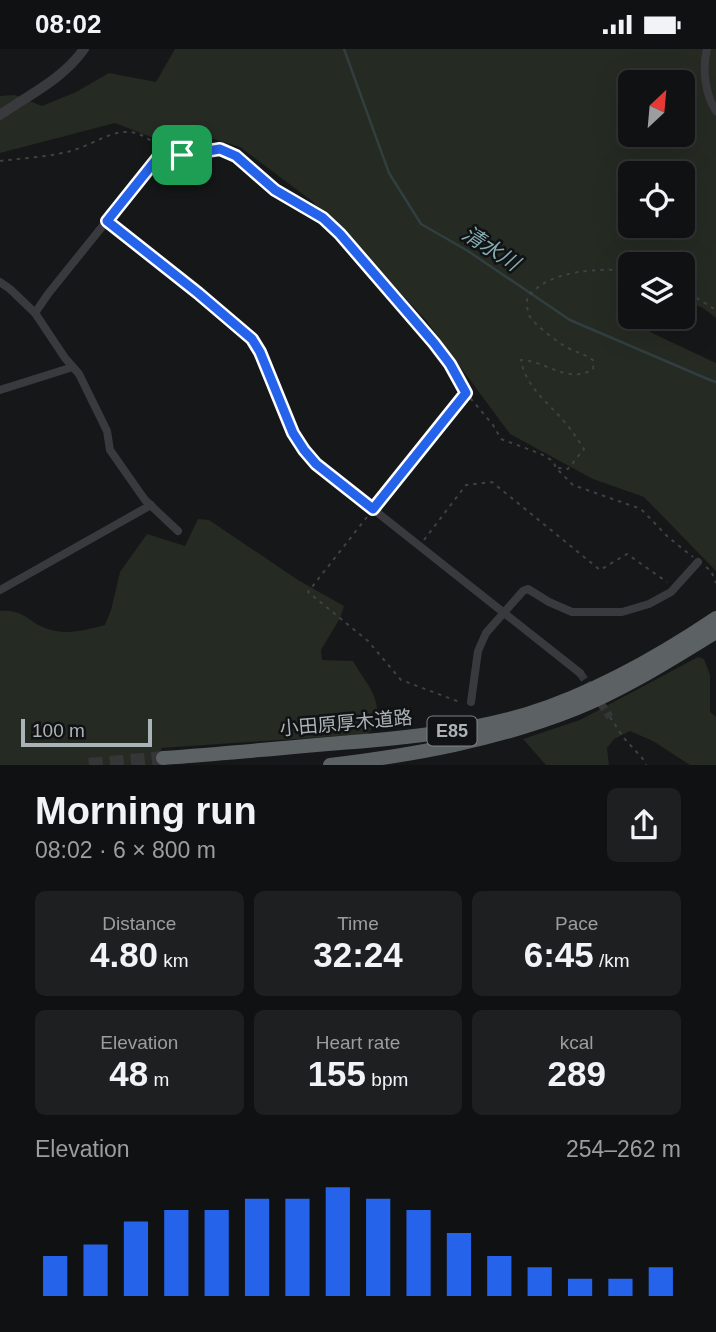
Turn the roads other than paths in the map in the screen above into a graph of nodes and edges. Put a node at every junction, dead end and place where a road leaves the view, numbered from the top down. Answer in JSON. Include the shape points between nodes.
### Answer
{"nodes":[{"id":1,"x":84,"y":49,"type":"edge"},
{"id":2,"x":707,"y":49,"type":"edge"},
{"id":3,"x":716,"y":111,"type":"edge"},
{"id":4,"x":0,"y":115,"type":"edge"},
{"id":5,"x":163,"y":151,"type":"road end"},
{"id":6,"x":107,"y":221,"type":"junction"},
{"id":7,"x":0,"y":282,"type":"edge"},
{"id":8,"x":35,"y":313,"type":"junction"},
{"id":9,"x":73,"y":367,"type":"junction"},
{"id":10,"x":0,"y":390,"type":"edge"},
{"id":11,"x":151,"y":505,"type":"junction"},
{"id":12,"x":178,"y":531,"type":"dead end"},
{"id":13,"x":698,"y":562,"type":"road end"},
{"id":14,"x":0,"y":590,"type":"edge"},
{"id":15,"x":503,"y":612,"type":"junction"},
{"id":16,"x":716,"y":618,"type":"edge"},
{"id":17,"x":716,"y":632,"type":"edge"},
{"id":18,"x":580,"y":673,"type":"tunnel mouth"},
{"id":19,"x":471,"y":702,"type":"road end"},
{"id":20,"x":163,"y":758,"type":"dead end"},
{"id":21,"x":330,"y":765,"type":"edge"}],
"edges":[{"from":1,"to":4,"type":"street","via":[[62,73]]},
{"from":2,"to":3,"type":"street","via":[[708,96]]},
{"from":5,"to":6,"type":"street"},
{"from":6,"to":8,"type":"street"},
{"from":6,"to":15,"type":"street","via":[[252,339],[293,433],[316,464]]},
{"from":7,"to":8,"type":"street"},
{"from":8,"to":9,"type":"street"},
{"from":9,"to":10,"type":"street"},
{"from":9,"to":11,"type":"street","via":[[107,431],[110,450]]},
{"from":11,"to":12,"type":"street"},
{"from":11,"to":14,"type":"street"},
{"from":13,"to":15,"type":"street","via":[[671,592],[622,613],[572,612],[528,589]]},
{"from":15,"to":18,"type":"street"},
{"from":15,"to":19,"type":"street","via":[[478,651]]},
{"from":16,"to":20,"type":"highway","name":"小田原厚木道路","number":"E85","via":[[619,676],[494,723],[418,736]]},
{"from":17,"to":21,"type":"highway","name":"小田原厚木道路","number":"E85","via":[[625,686],[533,725],[426,751]]}]}
